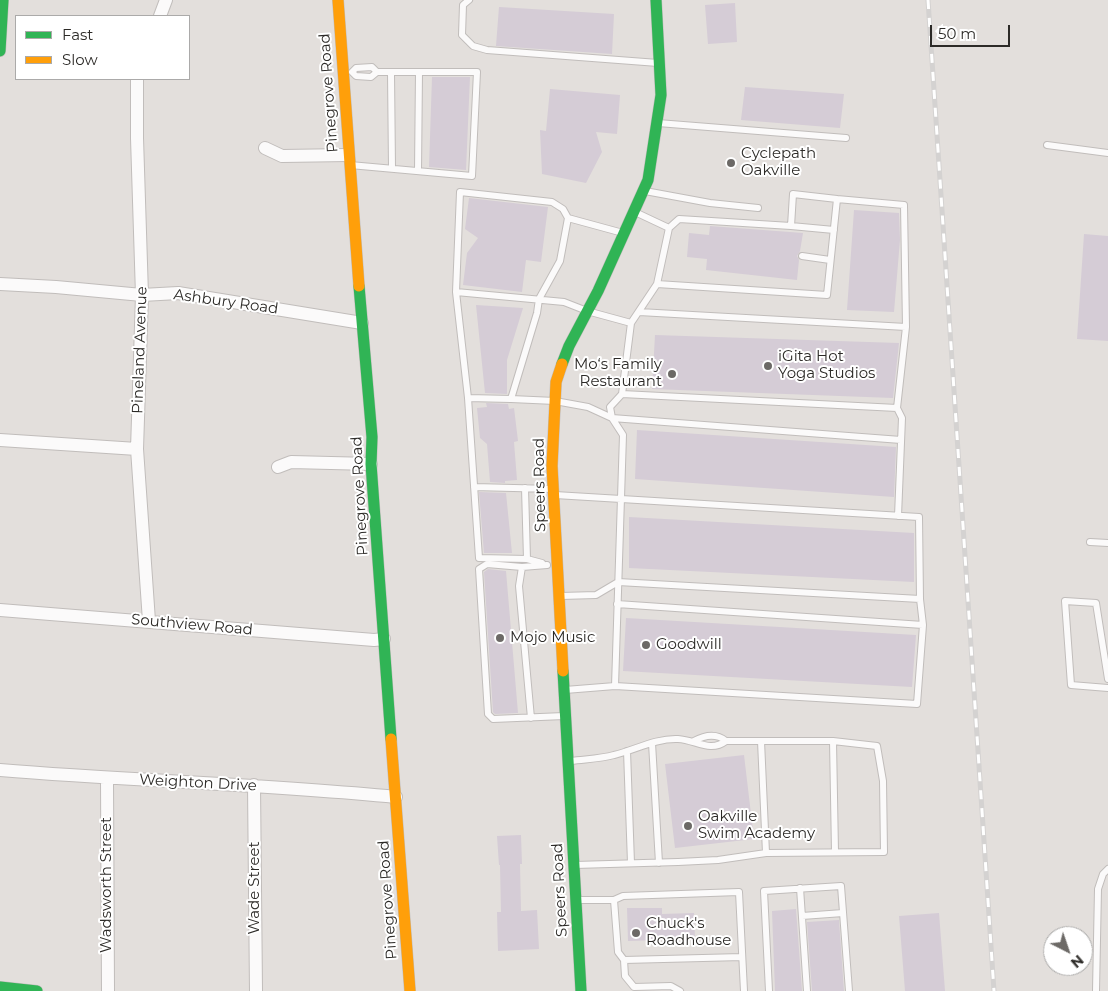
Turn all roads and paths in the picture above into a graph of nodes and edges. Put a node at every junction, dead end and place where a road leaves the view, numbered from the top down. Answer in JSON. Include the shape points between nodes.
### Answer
{"nodes":[{"id":1,"x":3,"y":0,"type":"edge"},
{"id":2,"x":166,"y":0,"type":"edge"},
{"id":3,"x":338,"y":0,"type":"edge"},
{"id":4,"x":469,"y":0,"type":"edge"},
{"id":5,"x":656,"y":0,"type":"edge"},
{"id":6,"x":160,"y":15,"type":"edge"},
{"id":7,"x":0,"y":51,"type":"edge"},
{"id":8,"x":660,"y":63,"type":"junction"},
{"id":9,"x":348,"y":72,"type":"junction"},
{"id":10,"x":418,"y":72,"type":"junction"},
{"id":11,"x":391,"y":73,"type":"junction"},
{"id":12,"x":137,"y":80,"type":"edge"},
{"id":13,"x":657,"y":123,"type":"junction"},
{"id":14,"x":846,"y":138,"type":"dead end"},
{"id":15,"x":1047,"y":146,"type":"dead end"},
{"id":16,"x":265,"y":148,"type":"dead end"},
{"id":17,"x":1108,"y":153,"type":"edge"},
{"id":18,"x":349,"y":160,"type":"junction"},
{"id":19,"x":392,"y":168,"type":"junction"},
{"id":20,"x":418,"y":170,"type":"junction"},
{"id":21,"x":644,"y":190,"type":"junction"},
{"id":22,"x":837,"y":199,"type":"junction"},
{"id":23,"x":758,"y":208,"type":"dead end"},
{"id":24,"x":634,"y":212,"type":"junction"},
{"id":25,"x":568,"y":218,"type":"junction"},
{"id":26,"x":790,"y":226,"type":"junction"},
{"id":27,"x":669,"y":228,"type":"junction"},
{"id":28,"x":834,"y":230,"type":"junction"},
{"id":29,"x":624,"y":234,"type":"junction"},
{"id":30,"x":802,"y":256,"type":"dead end"},
{"id":31,"x":830,"y":260,"type":"junction"},
{"id":32,"x":0,"y":284,"type":"edge"},
{"id":33,"x":657,"y":284,"type":"junction"},
{"id":34,"x":456,"y":292,"type":"junction"},
{"id":35,"x":142,"y":295,"type":"junction"},
{"id":36,"x":539,"y":299,"type":"junction"},
{"id":37,"x":587,"y":311,"type":"junction"},
{"id":38,"x":639,"y":312,"type":"junction"},
{"id":39,"x":362,"y":322,"type":"junction"},
{"id":40,"x":631,"y":323,"type":"junction"},
{"id":41,"x":906,"y":328,"type":"junction"},
{"id":42,"x":622,"y":394,"type":"junction"},
{"id":43,"x":468,"y":398,"type":"junction"},
{"id":44,"x":511,"y":399,"type":"junction"},
{"id":45,"x":555,"y":401,"type":"junction"},
{"id":46,"x":897,"y":408,"type":"junction"},
{"id":47,"x":612,"y":418,"type":"junction"},
{"id":48,"x":0,"y":440,"type":"edge"},
{"id":49,"x":901,"y":440,"type":"junction"},
{"id":50,"x":137,"y":449,"type":"junction"},
{"id":51,"x":372,"y":464,"type":"junction"},
{"id":52,"x":278,"y":467,"type":"dead end"},
{"id":53,"x":474,"y":487,"type":"junction"},
{"id":54,"x":525,"y":488,"type":"junction"},
{"id":55,"x":554,"y":492,"type":"junction"},
{"id":56,"x":620,"y":499,"type":"junction"},
{"id":57,"x":898,"y":516,"type":"junction"},
{"id":58,"x":1090,"y":542,"type":"dead end"},
{"id":59,"x":1108,"y":543,"type":"edge"},
{"id":60,"x":527,"y":559,"type":"junction"},
{"id":61,"x":552,"y":564,"type":"junction"},
{"id":62,"x":522,"y":567,"type":"junction"},
{"id":63,"x":618,"y":582,"type":"junction"},
{"id":64,"x":560,"y":596,"type":"junction"},
{"id":65,"x":920,"y":598,"type":"junction"},
{"id":66,"x":617,"y":604,"type":"junction"},
{"id":67,"x":0,"y":610,"type":"edge"},
{"id":68,"x":149,"y":621,"type":"junction"},
{"id":69,"x":923,"y":625,"type":"junction"},
{"id":70,"x":384,"y":639,"type":"junction"},
{"id":71,"x":1108,"y":679,"type":"edge"},
{"id":72,"x":615,"y":686,"type":"junction"},
{"id":73,"x":1108,"y":688,"type":"edge"},
{"id":74,"x":565,"y":690,"type":"junction"},
{"id":75,"x":567,"y":715,"type":"junction"},
{"id":76,"x":531,"y":718,"type":"junction"},
{"id":77,"x":761,"y":740,"type":"junction"},
{"id":78,"x":694,"y":741,"type":"junction"},
{"id":79,"x":726,"y":741,"type":"junction"},
{"id":80,"x":833,"y":741,"type":"junction"},
{"id":81,"x":652,"y":743,"type":"junction"},
{"id":82,"x":627,"y":751,"type":"junction"},
{"id":83,"x":569,"y":761,"type":"junction"},
{"id":84,"x":0,"y":770,"type":"edge"},
{"id":85,"x":107,"y":779,"type":"junction"},
{"id":86,"x":254,"y":785,"type":"junction"},
{"id":87,"x":396,"y":798,"type":"junction"},
{"id":88,"x":835,"y":852,"type":"junction"},
{"id":89,"x":766,"y":854,"type":"junction"},
{"id":90,"x":658,"y":862,"type":"junction"},
{"id":91,"x":631,"y":863,"type":"junction"},
{"id":92,"x":574,"y":865,"type":"junction"},
{"id":93,"x":1108,"y":869,"type":"edge"},
{"id":94,"x":800,"y":888,"type":"junction"},
{"id":95,"x":576,"y":900,"type":"junction"},
{"id":96,"x":614,"y":900,"type":"junction"},
{"id":97,"x":843,"y":913,"type":"junction"},
{"id":98,"x":802,"y":916,"type":"junction"},
{"id":99,"x":742,"y":957,"type":"junction"},
{"id":100,"x":624,"y":960,"type":"junction"},
{"id":101,"x":0,"y":987,"type":"edge"},
{"id":102,"x":37,"y":991,"type":"edge"},
{"id":103,"x":108,"y":991,"type":"edge"},
{"id":104,"x":256,"y":991,"type":"edge"},
{"id":105,"x":410,"y":991,"type":"edge"},
{"id":106,"x":580,"y":991,"type":"edge"},
{"id":107,"x":680,"y":991,"type":"edge"},
{"id":108,"x":744,"y":991,"type":"edge"},
{"id":109,"x":770,"y":991,"type":"edge"},
{"id":110,"x":807,"y":991,"type":"edge"},
{"id":111,"x":849,"y":991,"type":"edge"},
{"id":112,"x":1096,"y":991,"type":"edge"}],
"edges":[{"from":1,"to":7,"type":"street"},
{"from":2,"to":6,"type":"street"},
{"from":3,"to":9,"type":"street","name":"Pinegrove Road"},
{"from":4,"to":8,"type":"lane","via":[[463,5],[462,35],[473,46],[487,50]]},
{"from":5,"to":8,"type":"street","name":"Speers Road"},
{"from":8,"to":13,"type":"street","name":"Speers Road","via":[[661,95]]},
{"from":9,"to":11,"type":"lane","via":[[372,67],[378,72]]},
{"from":9,"to":18,"type":"street","name":"Pinegrove Road"},
{"from":10,"to":11,"type":"lane"},
{"from":10,"to":20,"type":"lane"},
{"from":10,"to":20,"type":"lane","via":[[477,72],[472,176]]},
{"from":11,"to":19,"type":"lane"},
{"from":12,"to":35,"type":"street","name":"Pineland Avenue"},
{"from":13,"to":14,"type":"lane"},
{"from":13,"to":21,"type":"street","name":"Speers Road"},
{"from":15,"to":17,"type":"lane"},
{"from":16,"to":18,"type":"street","via":[[282,156]]},
{"from":18,"to":19,"type":"lane"},
{"from":18,"to":39,"type":"street","name":"Pinegrove Road"},
{"from":19,"to":20,"type":"lane"},
{"from":21,"to":23,"type":"lane","via":[[710,203]]},
{"from":21,"to":24,"type":"street","name":"Speers Road"},
{"from":22,"to":26,"type":"lane","via":[[793,194]]},
{"from":22,"to":28,"type":"lane"},
{"from":22,"to":41,"type":"lane","via":[[904,205]]},
{"from":24,"to":27,"type":"lane"},
{"from":24,"to":29,"type":"street","name":"Speers Road"},
{"from":25,"to":29,"type":"lane"},
{"from":25,"to":34,"type":"lane","via":[[563,209],[552,202],[460,192]]},
{"from":25,"to":36,"type":"lane","via":[[560,261]]},
{"from":26,"to":27,"type":"lane","via":[[679,220]]},
{"from":26,"to":28,"type":"lane"},
{"from":27,"to":33,"type":"lane"},
{"from":28,"to":31,"type":"lane"},
{"from":29,"to":37,"type":"street","name":"Speers Road"},
{"from":30,"to":31,"type":"lane"},
{"from":31,"to":33,"type":"lane","via":[[827,295]]},
{"from":32,"to":35,"type":"street","name":"Ashbury Road"},
{"from":33,"to":38,"type":"lane"},
{"from":34,"to":36,"type":"lane"},
{"from":34,"to":43,"type":"lane"},
{"from":35,"to":39,"type":"street","name":"Ashbury Road","via":[[178,293]]},
{"from":35,"to":50,"type":"street","name":"Pineland Avenue"},
{"from":36,"to":37,"type":"lane","via":[[564,302]]},
{"from":36,"to":44,"type":"lane"},
{"from":37,"to":40,"type":"lane"},
{"from":37,"to":45,"type":"street","name":"Speers Road","via":[[556,382]]},
{"from":38,"to":40,"type":"lane"},
{"from":38,"to":41,"type":"lane"},
{"from":39,"to":51,"type":"street","name":"Pinegrove Road"},
{"from":40,"to":42,"type":"lane"},
{"from":41,"to":46,"type":"lane"},
{"from":42,"to":46,"type":"lane"},
{"from":42,"to":47,"type":"lane","via":[[610,407]]},
{"from":43,"to":44,"type":"lane"},
{"from":43,"to":53,"type":"lane"},
{"from":44,"to":45,"type":"lane"},
{"from":45,"to":47,"type":"lane","via":[[588,407]]},
{"from":45,"to":55,"type":"street","name":"Speers Road"},
{"from":46,"to":49,"type":"lane","via":[[902,418]]},
{"from":47,"to":49,"type":"lane"},
{"from":47,"to":56,"type":"lane","via":[[623,436]]},
{"from":48,"to":50,"type":"street"},
{"from":49,"to":57,"type":"lane"},
{"from":50,"to":68,"type":"street","name":"Pineland Avenue"},
{"from":51,"to":52,"type":"street","via":[[291,462]]},
{"from":51,"to":70,"type":"street","name":"Pinegrove Road"},
{"from":53,"to":54,"type":"lane"},
{"from":53,"to":60,"type":"lane","via":[[479,558]]},
{"from":54,"to":55,"type":"lane"},
{"from":54,"to":60,"type":"lane"},
{"from":55,"to":56,"type":"lane"},
{"from":55,"to":61,"type":"street","name":"Speers Road"},
{"from":56,"to":57,"type":"lane"},
{"from":56,"to":63,"type":"lane"},
{"from":57,"to":65,"type":"lane","via":[[919,517]]},
{"from":58,"to":59,"type":"lane"},
{"from":60,"to":61,"type":"lane"},
{"from":61,"to":62,"type":"lane"},
{"from":61,"to":64,"type":"street","name":"Speers Road"},
{"from":62,"to":76,"type":"lane","via":[[520,586]]},
{"from":62,"to":76,"type":"lane","via":[[487,564],[479,569],[486,695],[488,714],[493,719]]},
{"from":63,"to":64,"type":"lane","via":[[596,595]]},
{"from":63,"to":65,"type":"lane"},
{"from":63,"to":66,"type":"lane"},
{"from":64,"to":74,"type":"street","name":"Speers Road"},
{"from":65,"to":69,"type":"lane"},
{"from":66,"to":69,"type":"lane"},
{"from":66,"to":72,"type":"lane"},
{"from":67,"to":68,"type":"street","name":"Southview Road"},
{"from":68,"to":70,"type":"street","name":"Southview Road"},
{"from":69,"to":72,"type":"lane","via":[[917,704]]},
{"from":70,"to":87,"type":"street","name":"Pinegrove Road"},
{"from":71,"to":73,"type":"lane","via":[[1096,603],[1065,601],[1071,685]]},
{"from":72,"to":74,"type":"lane"},
{"from":74,"to":75,"type":"street","name":"Speers Road"},
{"from":75,"to":76,"type":"lane"},
{"from":75,"to":83,"type":"street","name":"Speers Road"},
{"from":77,"to":79,"type":"lane"},
{"from":77,"to":80,"type":"lane"},
{"from":77,"to":89,"type":"lane"},
{"from":78,"to":79,"type":"lane","via":[[703,736],[720,737]]},
{"from":78,"to":79,"type":"lane","via":[[703,746],[720,745]]},
{"from":78,"to":81,"type":"lane","via":[[677,739]]},
{"from":80,"to":88,"type":"lane"},
{"from":80,"to":88,"type":"lane","via":[[877,746],[884,780],[884,852]]},
{"from":81,"to":82,"type":"lane"},
{"from":81,"to":90,"type":"lane"},
{"from":82,"to":83,"type":"lane"},
{"from":82,"to":91,"type":"lane"},
{"from":83,"to":92,"type":"street","name":"Speers Road"},
{"from":84,"to":85,"type":"street","name":"Weighton Drive"},
{"from":85,"to":86,"type":"street","name":"Weighton Drive"},
{"from":85,"to":103,"type":"street","name":"Wadsworth Street"},
{"from":86,"to":87,"type":"street","name":"Weighton Drive"},
{"from":86,"to":104,"type":"street","name":"Wade Street"},
{"from":87,"to":105,"type":"street","name":"Pinegrove Road"},
{"from":88,"to":89,"type":"lane"},
{"from":89,"to":90,"type":"lane"},
{"from":90,"to":91,"type":"lane"},
{"from":91,"to":92,"type":"lane"},
{"from":92,"to":95,"type":"street","name":"Speers Road"},
{"from":93,"to":112,"type":"lane","via":[[1098,889]]},
{"from":94,"to":97,"type":"lane","via":[[841,886]]},
{"from":94,"to":98,"type":"lane"},
{"from":94,"to":109,"type":"lane","via":[[764,891]]},
{"from":95,"to":96,"type":"lane"},
{"from":95,"to":106,"type":"street","name":"Speers Road"},
{"from":96,"to":99,"type":"lane","via":[[623,896],[739,892]]},
{"from":96,"to":100,"type":"lane","via":[[618,952]]},
{"from":97,"to":98,"type":"lane"},
{"from":97,"to":111,"type":"lane"},
{"from":98,"to":110,"type":"lane"},
{"from":99,"to":100,"type":"lane"},
{"from":99,"to":108,"type":"lane"},
{"from":100,"to":107,"type":"lane","via":[[625,976],[634,987],[671,986]]},
{"from":101,"to":102,"type":"street"}]}
